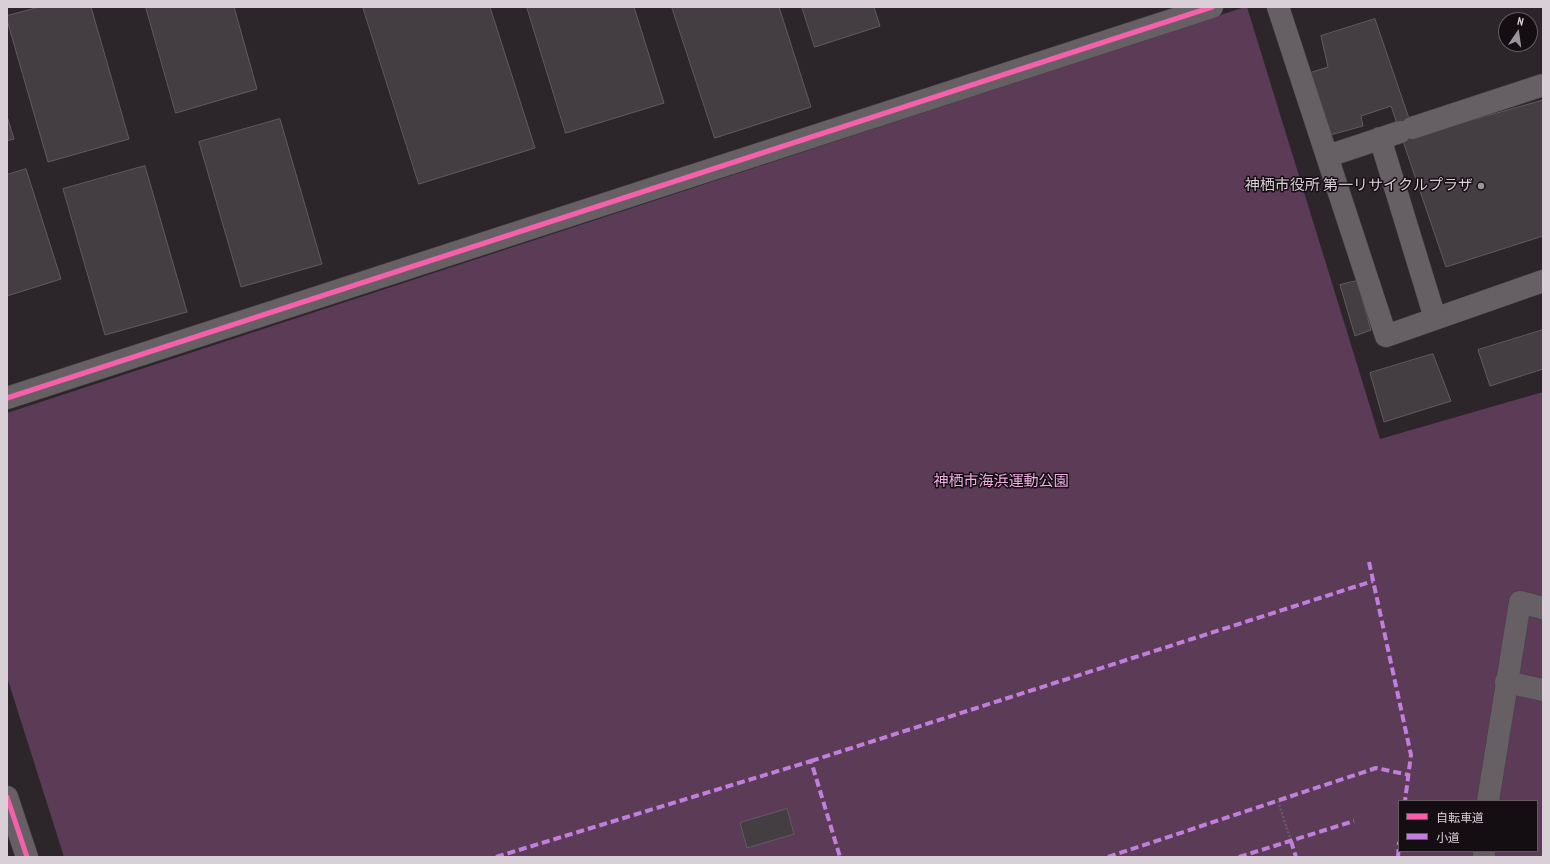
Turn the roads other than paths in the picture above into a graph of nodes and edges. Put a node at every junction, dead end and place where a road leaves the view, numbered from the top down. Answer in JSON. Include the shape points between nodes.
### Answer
{"nodes":[{"id":1,"x":1212,"y":7,"type":"edge"},
{"id":2,"x":1278,"y":7,"type":"edge"},
{"id":3,"x":1543,"y":85,"type":"edge"},
{"id":4,"x":1397,"y":132,"type":"junction"},
{"id":5,"x":1328,"y":156,"type":"junction"},
{"id":6,"x":1543,"y":281,"type":"edge"},
{"id":7,"x":1435,"y":318,"type":"junction"},
{"id":8,"x":7,"y":398,"type":"edge"},
{"id":9,"x":1543,"y":608,"type":"edge"},
{"id":10,"x":1506,"y":682,"type":"junction"},
{"id":11,"x":1543,"y":690,"type":"edge"},
{"id":12,"x":7,"y":797,"type":"edge"},
{"id":13,"x":1488,"y":800,"type":"edge"},
{"id":14,"x":27,"y":857,"type":"edge"}],
"edges":[{"from":1,"to":8,"type":"street"},
{"from":2,"to":5,"type":"street"},
{"from":3,"to":4,"type":"street"},
{"from":4,"to":5,"type":"street"},
{"from":4,"to":7,"type":"street"},
{"from":5,"to":7,"type":"street","via":[[1386,336]]},
{"from":6,"to":7,"type":"street"},
{"from":9,"to":10,"type":"street","via":[[1520,602]]},
{"from":10,"to":11,"type":"street"},
{"from":10,"to":13,"type":"street"},
{"from":12,"to":14,"type":"street"}]}
